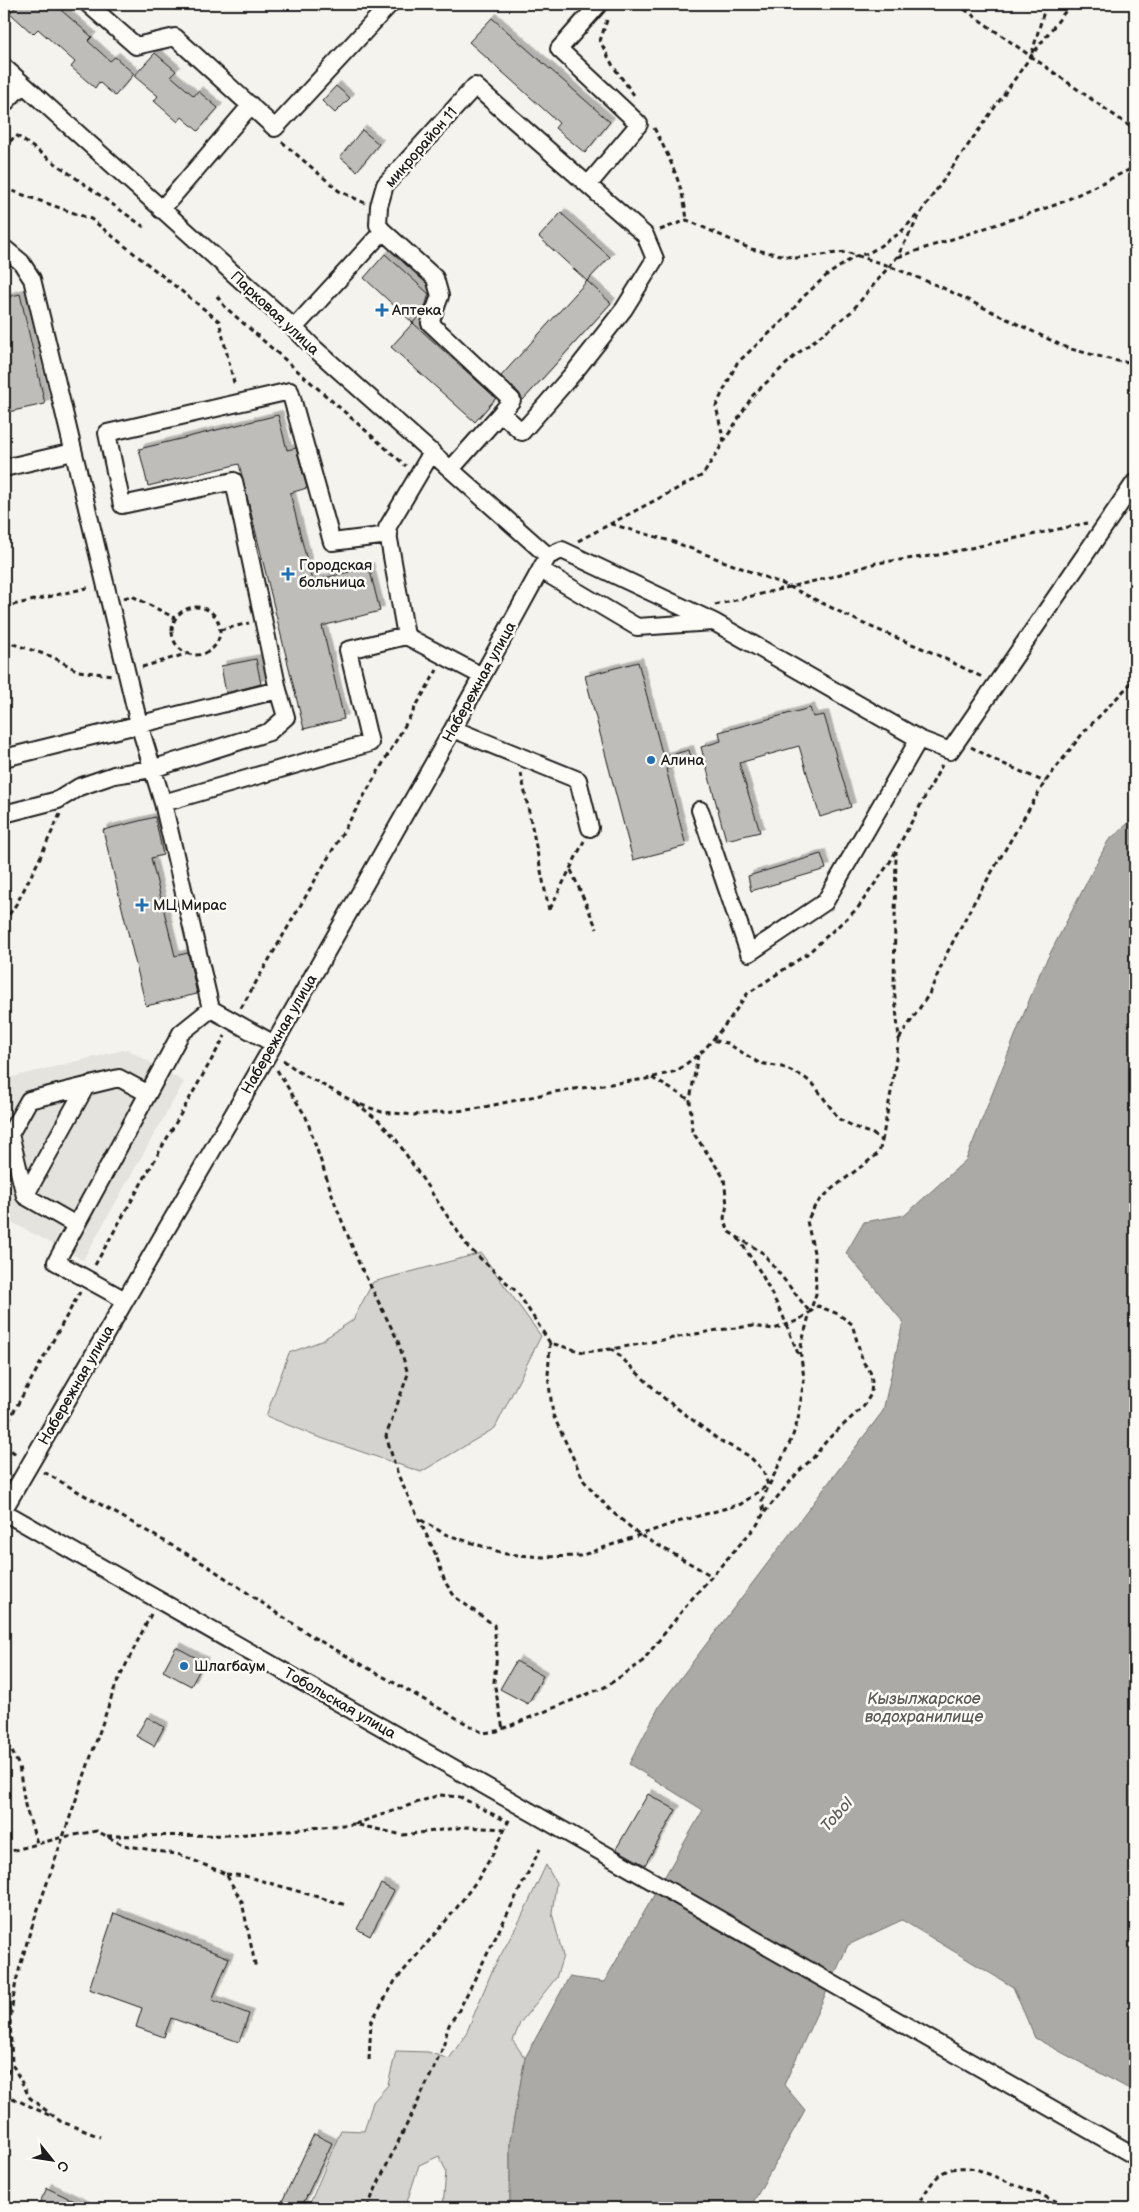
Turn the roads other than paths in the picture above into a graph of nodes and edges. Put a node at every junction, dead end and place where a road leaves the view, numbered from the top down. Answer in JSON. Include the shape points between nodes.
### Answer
{"nodes":[{"id":1,"x":88,"y":4,"type":"edge"},
{"id":2,"x":390,"y":4,"type":"edge"},
{"id":3,"x":599,"y":4,"type":"edge"},
{"id":4,"x":4,"y":67,"type":"edge"},
{"id":5,"x":22,"y":85,"type":"junction"},
{"id":6,"x":4,"y":104,"type":"edge"},
{"id":7,"x":251,"y":106,"type":"junction"},
{"id":8,"x":588,"y":185,"type":"junction"},
{"id":9,"x":161,"y":210,"type":"junction"},
{"id":10,"x":383,"y":231,"type":"junction"},
{"id":11,"x":4,"y":248,"type":"edge"},
{"id":12,"x":294,"y":328,"type":"junction"},
{"id":13,"x":501,"y":413,"type":"junction"},
{"id":14,"x":73,"y":452,"type":"junction"},
{"id":15,"x":432,"y":452,"type":"junction"},
{"id":16,"x":4,"y":468,"type":"edge"},
{"id":17,"x":451,"y":469,"type":"junction"},
{"id":18,"x":1135,"y":482,"type":"edge"},
{"id":19,"x":389,"y":535,"type":"junction"},
{"id":20,"x":550,"y":559,"type":"junction"},
{"id":21,"x":714,"y":622,"type":"junction"},
{"id":22,"x":406,"y":636,"type":"junction"},
{"id":23,"x":482,"y":676,"type":"junction"},
{"id":24,"x":278,"y":690,"type":"junction"},
{"id":25,"x":139,"y":724,"type":"junction"},
{"id":26,"x":453,"y":729,"type":"junction"},
{"id":27,"x":919,"y":739,"type":"junction"},
{"id":28,"x":4,"y":758,"type":"edge"},
{"id":29,"x":152,"y":769,"type":"junction"},
{"id":30,"x":163,"y":803,"type":"junction"},
{"id":31,"x":700,"y":810,"type":"dead end"},
{"id":32,"x":4,"y":814,"type":"edge"},
{"id":33,"x":590,"y":828,"type":"road end"},
{"id":34,"x":211,"y":1010,"type":"junction"},
{"id":35,"x":275,"y":1050,"type":"junction"},
{"id":36,"x":86,"y":1086,"type":"junction"},
{"id":37,"x":147,"y":1093,"type":"junction"},
{"id":38,"x":25,"y":1196,"type":"junction"},
{"id":39,"x":76,"y":1225,"type":"junction"},
{"id":40,"x":125,"y":1300,"type":"junction"},
{"id":41,"x":4,"y":1511,"type":"edge"},
{"id":42,"x":1135,"y":2156,"type":"edge"}],
"edges":[{"from":1,"to":7,"type":"street","via":[[136,46],[175,37]]},
{"from":2,"to":7,"type":"street","via":[[275,128]]},
{"from":3,"to":8,"type":"street","via":[[559,49],[639,124]]},
{"from":4,"to":5,"type":"street","name":"Парковая улица"},
{"from":5,"to":6,"type":"street"},
{"from":5,"to":9,"type":"street","name":"Парковая улица"},
{"from":7,"to":9,"type":"street"},
{"from":8,"to":10,"type":"street","name":"микрорайон 11","via":[[476,86],[385,185],[378,225]]},
{"from":8,"to":13,"type":"street","via":[[645,235],[655,259],[624,309],[522,432]]},
{"from":9,"to":12,"type":"street","name":"Парковая улица"},
{"from":10,"to":12,"type":"street"},
{"from":10,"to":13,"type":"street","via":[[435,278],[440,296],[430,323],[512,400]]},
{"from":11,"to":14,"type":"street","via":[[22,262],[32,279]]},
{"from":12,"to":15,"type":"street","name":"Парковая улица"},
{"from":13,"to":17,"type":"street"},
{"from":14,"to":16,"type":"street"},
{"from":14,"to":25,"type":"street"},
{"from":15,"to":17,"type":"street","name":"Парковая улица"},
{"from":15,"to":19,"type":"street","via":[[387,528]]},
{"from":17,"to":20,"type":"street","name":"Парковая улица"},
{"from":18,"to":27,"type":"street","via":[[954,746]]},
{"from":19,"to":22,"type":"street"},
{"from":19,"to":24,"type":"street","via":[[332,542],[290,391],[107,433],[122,506],[234,481]]},
{"from":20,"to":21,"type":"street"},
{"from":20,"to":21,"type":"street","via":[[637,627]]},
{"from":20,"to":23,"type":"street","name":"Набережная улица"},
{"from":21,"to":27,"type":"street"},
{"from":22,"to":23,"type":"street"},
{"from":22,"to":30,"type":"street","via":[[348,650],[370,743]]},
{"from":23,"to":26,"type":"street","name":"Набережная улица"},
{"from":24,"to":25,"type":"street"},
{"from":24,"to":29,"type":"street","via":[[286,717],[269,732]]},
{"from":25,"to":28,"type":"street"},
{"from":25,"to":29,"type":"street"},
{"from":26,"to":33,"type":"street","via":[[578,780]]},
{"from":26,"to":35,"type":"street","name":"Набережная улица"},
{"from":27,"to":31,"type":"street","via":[[825,902],[748,953]]},
{"from":29,"to":30,"type":"street"},
{"from":29,"to":32,"type":"street","via":[[114,774],[79,786],[62,798]]},
{"from":30,"to":34,"type":"street"},
{"from":34,"to":35,"type":"street"},
{"from":34,"to":37,"type":"street","via":[[180,1033]]},
{"from":35,"to":40,"type":"street","name":"Набережная улица"},
{"from":36,"to":37,"type":"street","via":[[119,1078]]},
{"from":36,"to":38,"type":"street"},
{"from":36,"to":38,"type":"street","via":[[29,1100],[10,1134]]},
{"from":37,"to":39,"type":"street"},
{"from":38,"to":39,"type":"street"},
{"from":39,"to":40,"type":"street","via":[[56,1262]]},
{"from":40,"to":41,"type":"street","name":"Набережная улица"},
{"from":41,"to":42,"type":"street","name":"Тобольская улица"}]}
